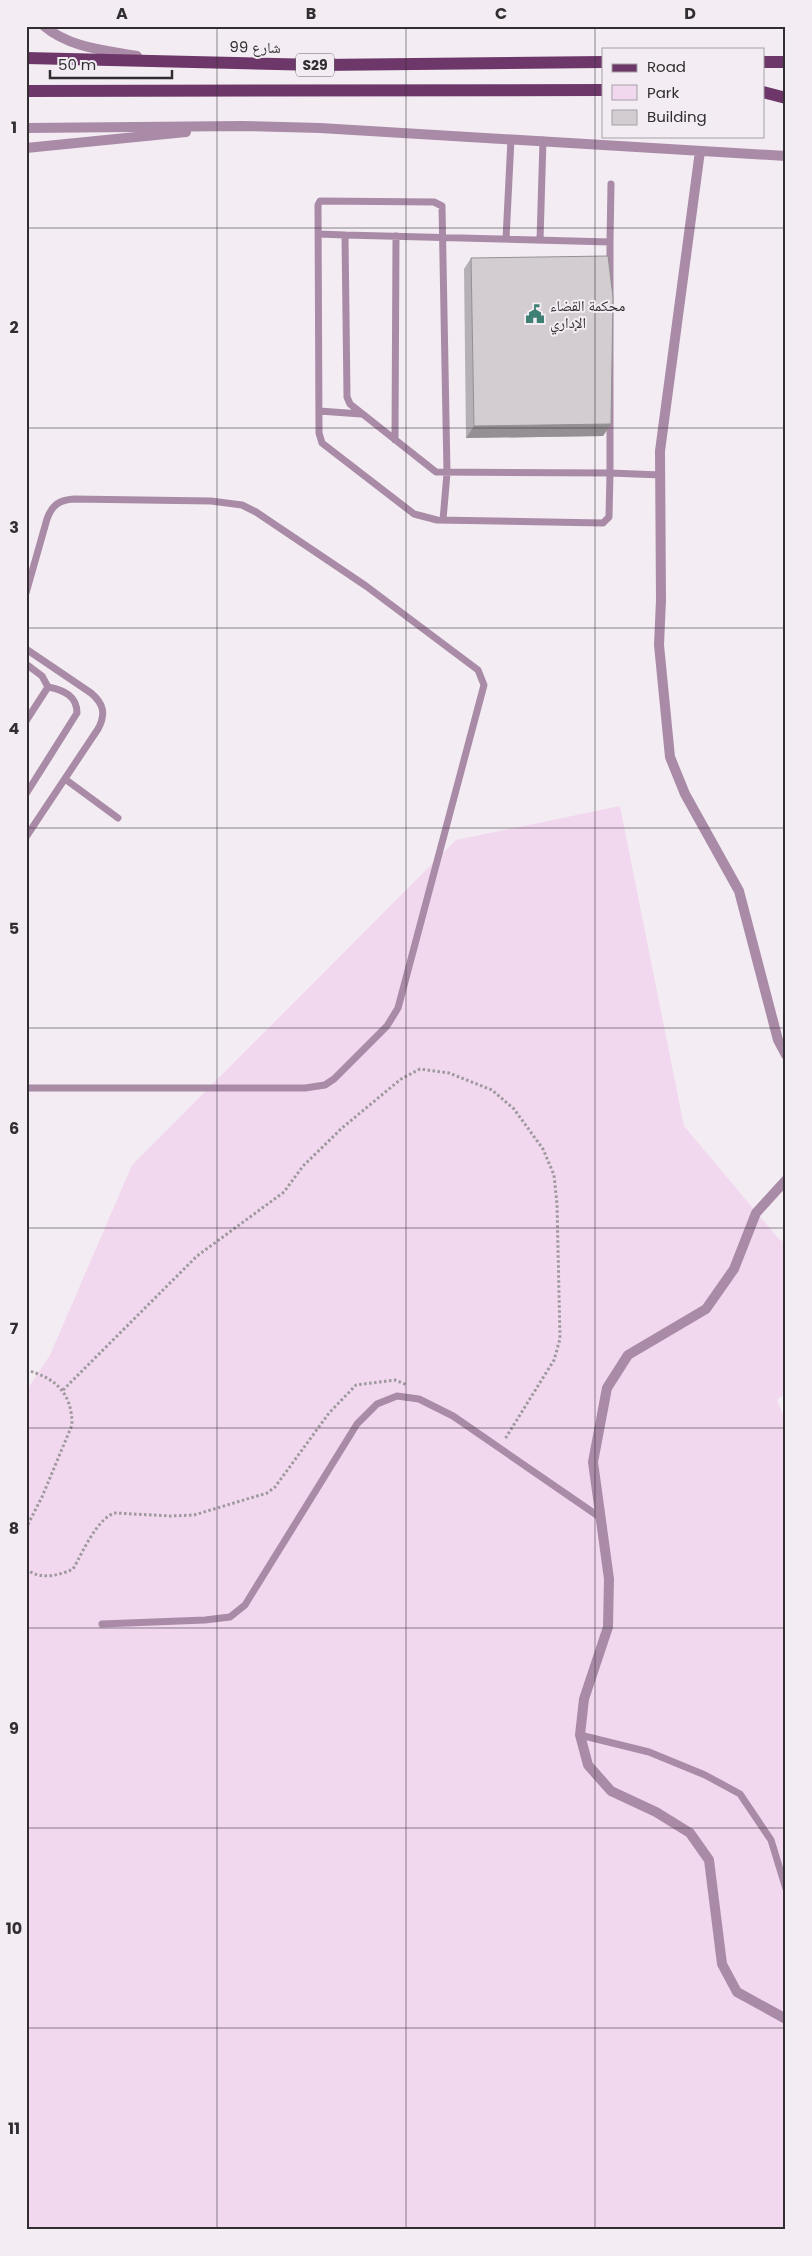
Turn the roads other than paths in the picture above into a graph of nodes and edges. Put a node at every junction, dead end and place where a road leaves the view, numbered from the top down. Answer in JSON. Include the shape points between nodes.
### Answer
{"nodes":[{"id":1,"x":44,"y":26,"type":"edge"},
{"id":2,"x":26,"y":58,"type":"edge"},
{"id":3,"x":157,"y":61,"type":"junction"},
{"id":4,"x":602,"y":62,"type":"edge"},
{"id":5,"x":764,"y":62,"type":"edge"},
{"id":6,"x":786,"y":62,"type":"edge"},
{"id":7,"x":602,"y":90,"type":"edge"},
{"id":8,"x":26,"y":91,"type":"edge"},
{"id":9,"x":786,"y":91,"type":"edge"},
{"id":10,"x":764,"y":92,"type":"edge"},
{"id":11,"x":764,"y":92,"type":"edge"},
{"id":12,"x":786,"y":98,"type":"edge"},
{"id":13,"x":242,"y":126,"type":"junction"},
{"id":14,"x":26,"y":128,"type":"edge"},
{"id":15,"x":511,"y":139,"type":"junction"},
{"id":16,"x":543,"y":140,"type":"junction"},
{"id":17,"x":26,"y":148,"type":"edge"},
{"id":18,"x":700,"y":151,"type":"junction"},
{"id":19,"x":786,"y":156,"type":"edge"},
{"id":20,"x":611,"y":184,"type":"dead end"},
{"id":21,"x":319,"y":234,"type":"junction"},
{"id":22,"x":346,"y":235,"type":"junction"},
{"id":23,"x":396,"y":236,"type":"junction"},
{"id":24,"x":442,"y":237,"type":"junction"},
{"id":25,"x":506,"y":239,"type":"junction"},
{"id":26,"x":540,"y":240,"type":"junction"},
{"id":27,"x":610,"y":242,"type":"junction"},
{"id":28,"x":319,"y":411,"type":"junction"},
{"id":29,"x":361,"y":414,"type":"junction"},
{"id":30,"x":395,"y":440,"type":"junction"},
{"id":31,"x":447,"y":473,"type":"junction"},
{"id":32,"x":610,"y":473,"type":"junction"},
{"id":33,"x":661,"y":475,"type":"junction"},
{"id":34,"x":443,"y":520,"type":"junction"},
{"id":35,"x":26,"y":593,"type":"edge"},
{"id":36,"x":26,"y":649,"type":"edge"},
{"id":37,"x":26,"y":664,"type":"edge"},
{"id":38,"x":78,"y":684,"type":"junction"},
{"id":39,"x":48,"y":687,"type":"junction"},
{"id":40,"x":70,"y":695,"type":"junction"},
{"id":41,"x":26,"y":722,"type":"edge"},
{"id":42,"x":65,"y":779,"type":"junction"},
{"id":43,"x":26,"y":794,"type":"edge"},
{"id":44,"x":118,"y":818,"type":"dead end"},
{"id":45,"x":26,"y":837,"type":"edge"},
{"id":46,"x":786,"y":1055,"type":"edge"},
{"id":47,"x":26,"y":1088,"type":"edge"},
{"id":48,"x":786,"y":1180,"type":"edge"},
{"id":49,"x":601,"y":1518,"type":"junction"},
{"id":50,"x":102,"y":1624,"type":"dead end"},
{"id":51,"x":580,"y":1735,"type":"junction"},
{"id":52,"x":786,"y":1890,"type":"edge"},
{"id":53,"x":786,"y":2019,"type":"edge"}],
"edges":[{"from":1,"to":3,"type":"street","via":[[75,44]]},
{"from":2,"to":3,"type":"main road","name":"99 شارع","number":"S29"},
{"from":3,"to":4,"type":"main road","name":"99 شارع","number":"S29","via":[[319,65]]},
{"from":5,"to":6,"type":"main road"},
{"from":7,"to":8,"type":"main road","number":"S29"},
{"from":9,"to":10,"type":"main road"},
{"from":11,"to":12,"type":"main road"},
{"from":13,"to":14,"type":"street"},
{"from":13,"to":15,"type":"street","via":[[399,131]]},
{"from":13,"to":17,"type":"street"},
{"from":15,"to":16,"type":"street"},
{"from":15,"to":25,"type":"lane"},
{"from":16,"to":18,"type":"street"},
{"from":16,"to":26,"type":"lane"},
{"from":18,"to":19,"type":"street"},
{"from":18,"to":33,"type":"street","via":[[660,451]]},
{"from":20,"to":27,"type":"lane"},
{"from":21,"to":22,"type":"lane"},
{"from":21,"to":24,"type":"lane","via":[[320,201],[434,202],[443,210]]},
{"from":21,"to":28,"type":"lane"},
{"from":22,"to":23,"type":"lane"},
{"from":22,"to":29,"type":"lane","via":[[347,397]]},
{"from":23,"to":24,"type":"lane"},
{"from":23,"to":30,"type":"lane"},
{"from":24,"to":25,"type":"lane"},
{"from":24,"to":31,"type":"lane"},
{"from":25,"to":26,"type":"lane"},
{"from":26,"to":27,"type":"lane"},
{"from":27,"to":32,"type":"lane"},
{"from":28,"to":29,"type":"lane"},
{"from":28,"to":34,"type":"lane","via":[[319,438],[322,443],[414,514]]},
{"from":29,"to":30,"type":"lane"},
{"from":30,"to":31,"type":"lane","via":[[436,472]]},
{"from":31,"to":32,"type":"lane"},
{"from":31,"to":34,"type":"lane"},
{"from":32,"to":33,"type":"lane"},
{"from":32,"to":34,"type":"lane","via":[[609,517],[603,523]]},
{"from":33,"to":46,"type":"street","via":[[659,645],[670,757],[685,794],[739,891],[778,1040]]},
{"from":35,"to":47,"type":"lane","via":[[50,510],[56,503],[65,499],[227,502],[256,512],[366,586],[478,670],[484,685],[398,1008],[387,1026],[334,1080],[305,1088]]},
{"from":36,"to":38,"type":"lane"},
{"from":37,"to":39,"type":"lane","via":[[42,676]]},
{"from":38,"to":40,"type":"lane"},
{"from":38,"to":42,"type":"lane","via":[[99,700],[104,709],[103,720]]},
{"from":39,"to":40,"type":"lane"},
{"from":39,"to":41,"type":"lane"},
{"from":40,"to":43,"type":"lane","via":[[77,706],[75,719]]},
{"from":42,"to":44,"type":"lane"},
{"from":42,"to":45,"type":"lane"},
{"from":48,"to":49,"type":"street","via":[[756,1213],[734,1269],[706,1309],[628,1356],[607,1388],[593,1462]]},
{"from":49,"to":50,"type":"lane","via":[[453,1416],[419,1399],[397,1396],[377,1404],[357,1424],[245,1605],[230,1617]]},
{"from":49,"to":51,"type":"street","via":[[610,1578],[608,1626],[584,1699]]},
{"from":51,"to":52,"type":"lane","via":[[649,1752],[705,1775],[740,1794],[771,1840]]},
{"from":51,"to":53,"type":"street","via":[[588,1765],[611,1791],[690,1832],[710,1860],[722,1964],[738,1992]]}]}
